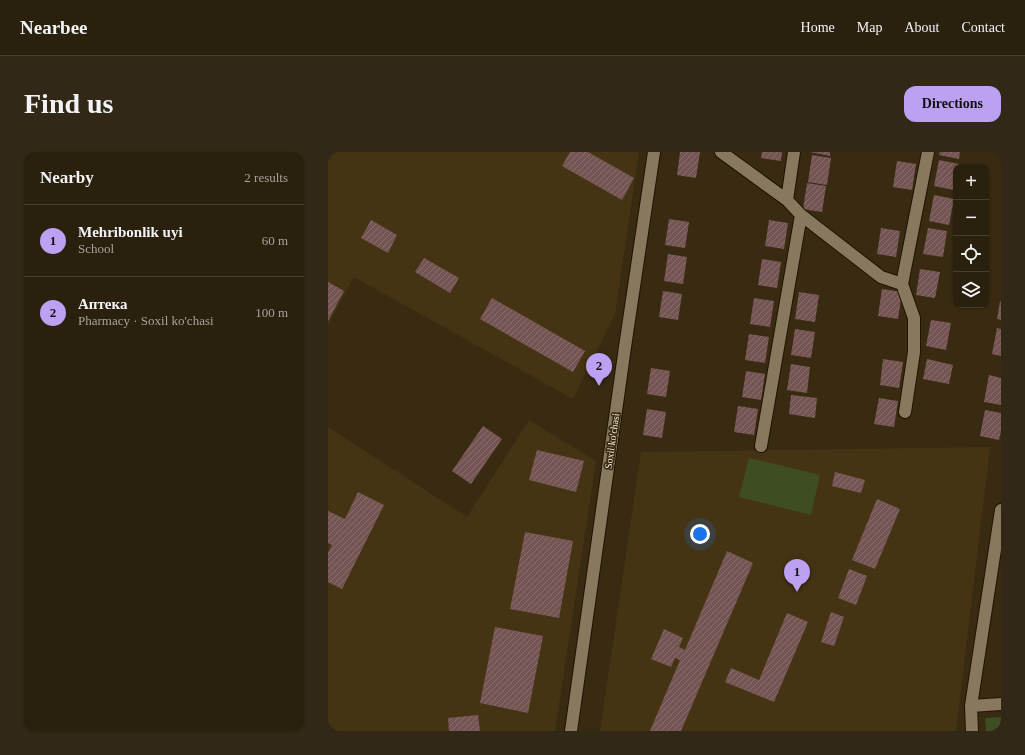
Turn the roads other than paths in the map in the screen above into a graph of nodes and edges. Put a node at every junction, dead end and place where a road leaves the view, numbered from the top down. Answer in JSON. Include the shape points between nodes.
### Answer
{"nodes":[{"id":1,"x":654,"y":152,"type":"edge"},
{"id":2,"x":721,"y":152,"type":"edge"},
{"id":3,"x":794,"y":152,"type":"edge"},
{"id":4,"x":928,"y":152,"type":"edge"},
{"id":5,"x":787,"y":200,"type":"junction"},
{"id":6,"x":801,"y":215,"type":"junction"},
{"id":7,"x":902,"y":284,"type":"junction"},
{"id":8,"x":906,"y":412,"type":"dead end"},
{"id":9,"x":761,"y":446,"type":"dead end"},
{"id":10,"x":1001,"y":510,"type":"edge"},
{"id":11,"x":1001,"y":704,"type":"edge"},
{"id":12,"x":971,"y":706,"type":"junction"},
{"id":13,"x":571,"y":731,"type":"edge"},
{"id":14,"x":972,"y":731,"type":"edge"}],
"edges":[{"from":1,"to":13,"type":"street","name":"Soxil ko'chasi"},
{"from":2,"to":5,"type":"street"},
{"from":3,"to":5,"type":"street"},
{"from":4,"to":7,"type":"street"},
{"from":5,"to":6,"type":"street"},
{"from":6,"to":7,"type":"street","via":[[882,277]]},
{"from":6,"to":9,"type":"street"},
{"from":7,"to":8,"type":"street","via":[[914,318],[914,352]]},
{"from":10,"to":12,"type":"street"},
{"from":11,"to":12,"type":"street"},
{"from":12,"to":14,"type":"street"}]}
